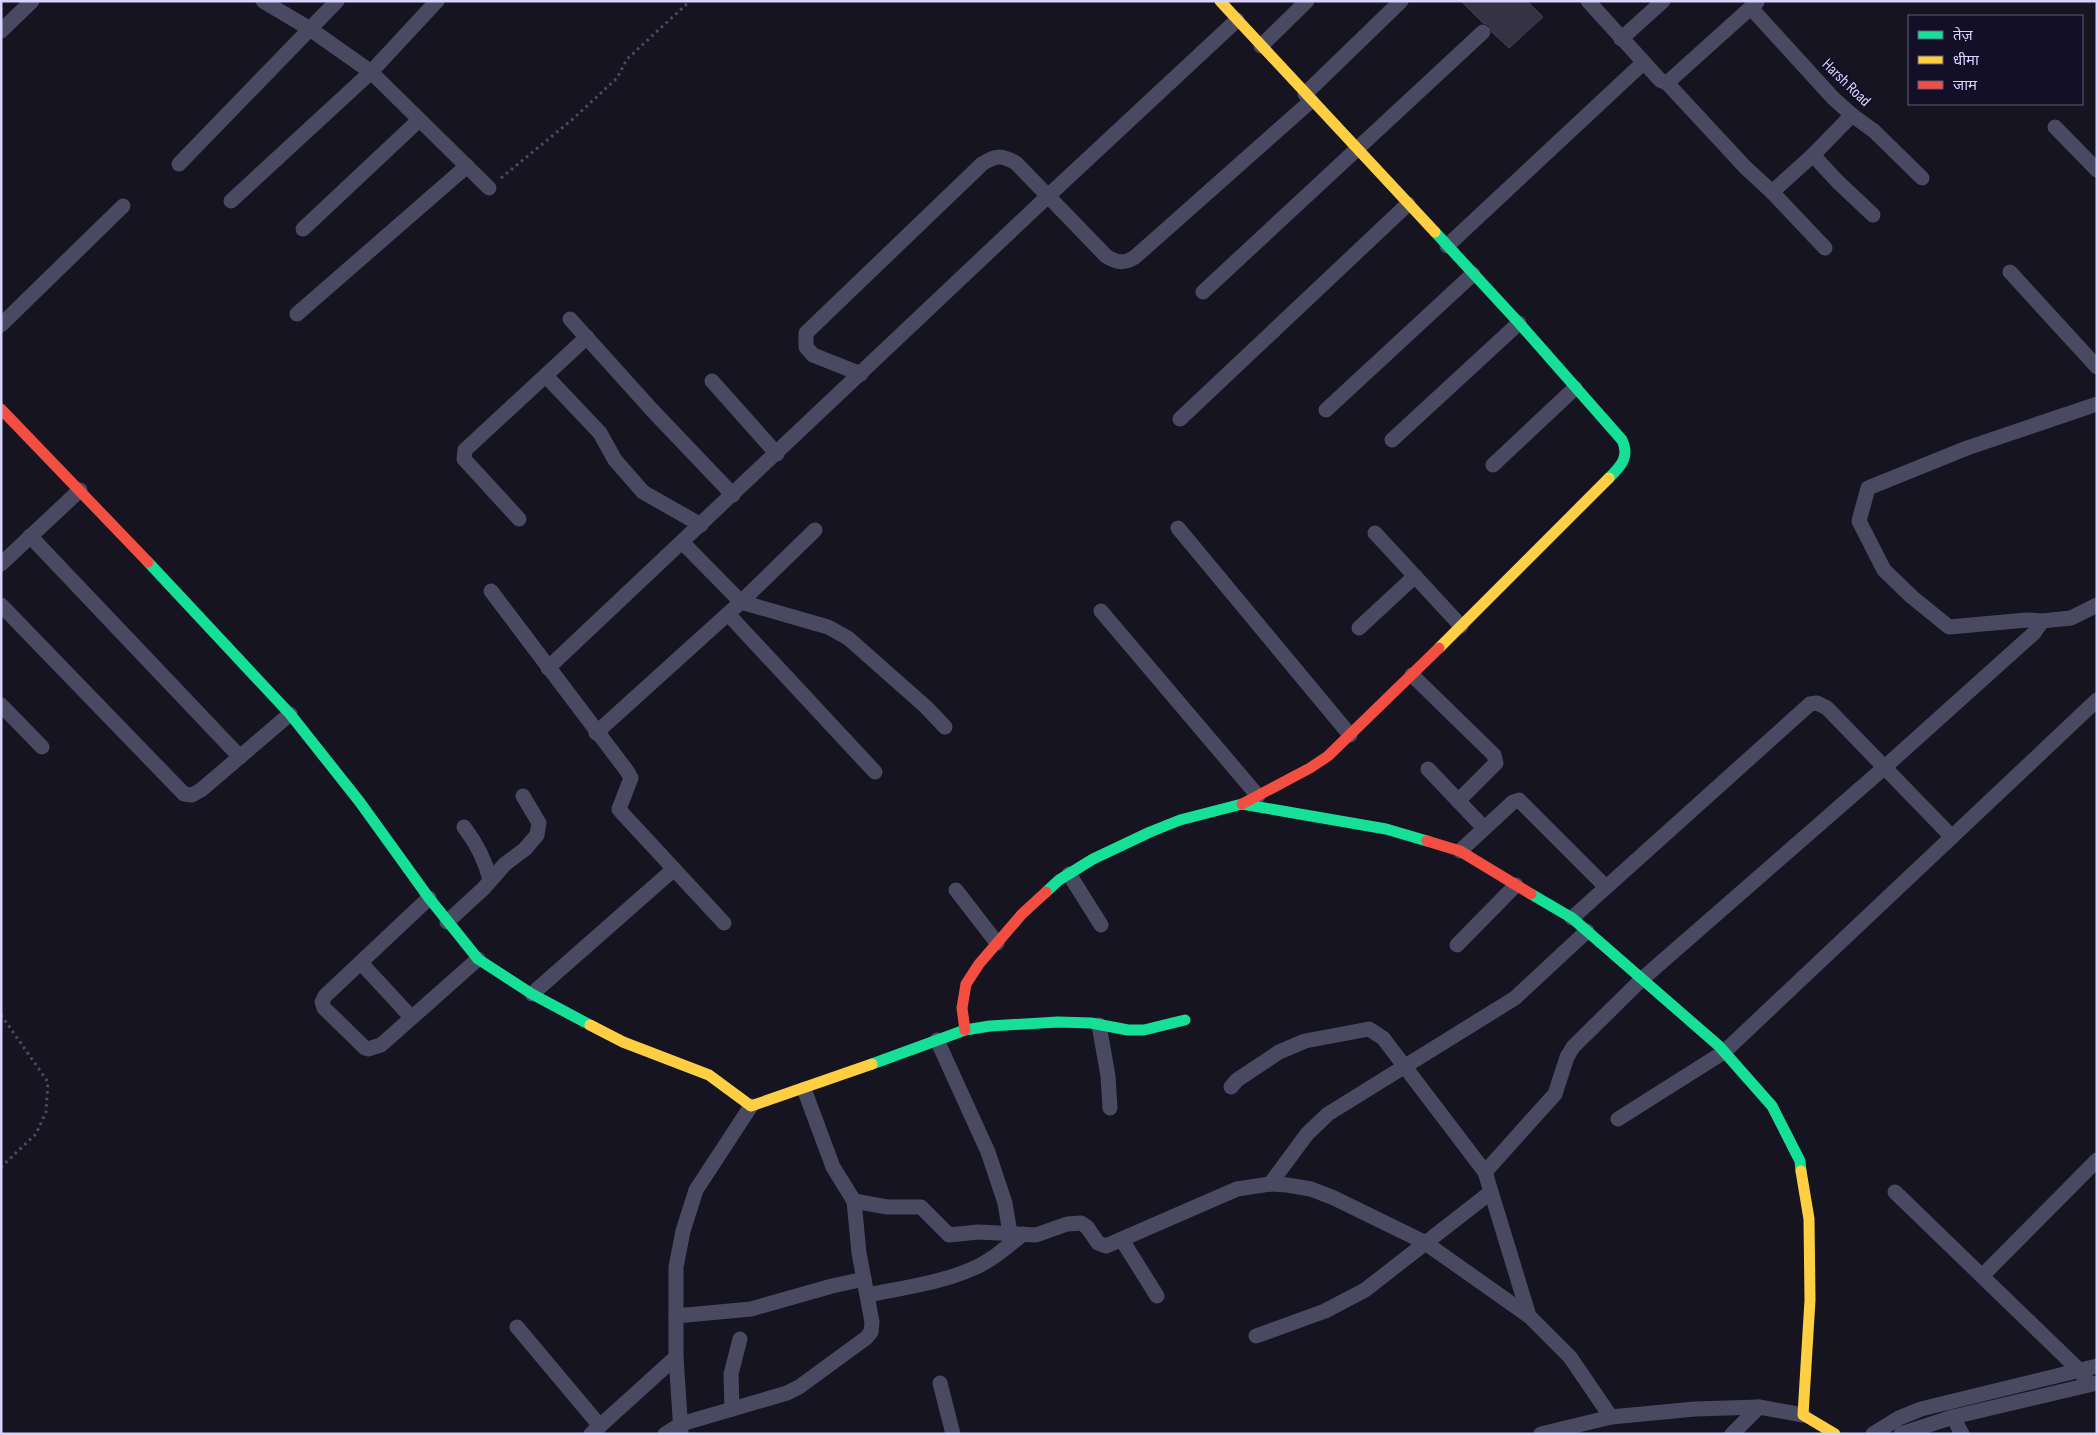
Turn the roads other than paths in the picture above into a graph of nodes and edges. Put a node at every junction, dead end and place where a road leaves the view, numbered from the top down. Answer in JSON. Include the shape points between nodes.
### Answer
{"nodes":[{"id":1,"x":32,"y":1,"type":"edge"},
{"id":2,"x":263,"y":1,"type":"edge"},
{"id":3,"x":337,"y":1,"type":"edge"},
{"id":4,"x":437,"y":1,"type":"edge"},
{"id":5,"x":1220,"y":1,"type":"edge"},
{"id":6,"x":1307,"y":1,"type":"edge"},
{"id":7,"x":1401,"y":1,"type":"edge"},
{"id":8,"x":1588,"y":1,"type":"edge"},
{"id":9,"x":1663,"y":1,"type":"edge"},
{"id":10,"x":1754,"y":5,"type":"edge"},
{"id":11,"x":1237,"y":20,"type":"junction"},
{"id":12,"x":310,"y":30,"type":"junction"},
{"id":13,"x":1,"y":31,"type":"edge"},
{"id":14,"x":1483,"y":32,"type":"dead end"},
{"id":15,"x":1621,"y":39,"type":"junction"},
{"id":16,"x":1261,"y":46,"type":"junction"},
{"id":17,"x":1643,"y":63,"type":"junction"},
{"id":18,"x":371,"y":72,"type":"junction"},
{"id":19,"x":1667,"y":83,"type":"junction"},
{"id":20,"x":1308,"y":97,"type":"junction"},
{"id":21,"x":1852,"y":115,"type":"junction"},
{"id":22,"x":419,"y":120,"type":"junction"},
{"id":23,"x":2055,"y":127,"type":"dead end"},
{"id":24,"x":1356,"y":149,"type":"junction"},
{"id":25,"x":1813,"y":155,"type":"junction"},
{"id":26,"x":179,"y":164,"type":"dead end"},
{"id":27,"x":467,"y":166,"type":"junction"},
{"id":28,"x":2097,"y":170,"type":"edge"},
{"id":29,"x":1922,"y":178,"type":"dead end"},
{"id":30,"x":489,"y":188,"type":"road end"},
{"id":31,"x":1772,"y":192,"type":"junction"},
{"id":32,"x":1048,"y":196,"type":"junction"},
{"id":33,"x":231,"y":200,"type":"dead end"},
{"id":34,"x":1408,"y":204,"type":"junction"},
{"id":35,"x":123,"y":206,"type":"dead end"},
{"id":36,"x":1873,"y":215,"type":"dead end"},
{"id":37,"x":303,"y":229,"type":"dead end"},
{"id":38,"x":1447,"y":246,"type":"junction"},
{"id":39,"x":1825,"y":248,"type":"dead end"},
{"id":40,"x":2010,"y":272,"type":"dead end"},
{"id":41,"x":1473,"y":274,"type":"junction"},
{"id":42,"x":1203,"y":292,"type":"dead end"},
{"id":43,"x":297,"y":314,"type":"dead end"},
{"id":44,"x":570,"y":319,"type":"dead end"},
{"id":45,"x":1519,"y":323,"type":"junction"},
{"id":46,"x":1,"y":325,"type":"edge"},
{"id":47,"x":587,"y":337,"type":"junction"},
{"id":48,"x":2097,"y":367,"type":"edge"},
{"id":49,"x":861,"y":374,"type":"junction"},
{"id":50,"x":546,"y":376,"type":"junction"},
{"id":51,"x":712,"y":381,"type":"dead end"},
{"id":52,"x":1575,"y":388,"type":"junction"},
{"id":53,"x":2097,"y":404,"type":"edge"},
{"id":54,"x":1,"y":408,"type":"edge"},
{"id":55,"x":1326,"y":410,"type":"dead end"},
{"id":56,"x":1180,"y":418,"type":"dead end"},
{"id":57,"x":1392,"y":440,"type":"dead end"},
{"id":58,"x":777,"y":454,"type":"junction"},
{"id":59,"x":1493,"y":465,"type":"dead end"},
{"id":60,"x":80,"y":490,"type":"junction"},
{"id":61,"x":733,"y":495,"type":"junction"},
{"id":62,"x":519,"y":519,"type":"dead end"},
{"id":63,"x":701,"y":525,"type":"junction"},
{"id":64,"x":1178,"y":528,"type":"dead end"},
{"id":65,"x":815,"y":530,"type":"dead end"},
{"id":66,"x":1376,"y":533,"type":"dead end"},
{"id":67,"x":30,"y":536,"type":"junction"},
{"id":68,"x":682,"y":542,"type":"junction"},
{"id":69,"x":1,"y":564,"type":"edge"},
{"id":70,"x":1415,"y":576,"type":"junction"},
{"id":71,"x":491,"y":591,"type":"dead end"},
{"id":72,"x":741,"y":602,"type":"junction"},
{"id":73,"x":2097,"y":605,"type":"edge"},
{"id":74,"x":1,"y":606,"type":"edge"},
{"id":75,"x":1101,"y":611,"type":"dead end"},
{"id":76,"x":728,"y":614,"type":"junction"},
{"id":77,"x":2042,"y":621,"type":"junction"},
{"id":78,"x":1461,"y":626,"type":"junction"},
{"id":79,"x":1359,"y":628,"type":"dead end"},
{"id":80,"x":548,"y":668,"type":"junction"},
{"id":81,"x":1412,"y":675,"type":"junction"},
{"id":82,"x":2097,"y":700,"type":"edge"},
{"id":83,"x":1,"y":705,"type":"edge"},
{"id":84,"x":290,"y":714,"type":"junction"},
{"id":85,"x":945,"y":727,"type":"dead end"},
{"id":86,"x":596,"y":733,"type":"junction"},
{"id":87,"x":1350,"y":734,"type":"junction"},
{"id":88,"x":42,"y":747,"type":"dead end"},
{"id":89,"x":240,"y":756,"type":"junction"},
{"id":90,"x":1886,"y":766,"type":"junction"},
{"id":91,"x":1428,"y":769,"type":"dead end"},
{"id":92,"x":874,"y":772,"type":"dead end"},
{"id":93,"x":523,"y":796,"type":"dead end"},
{"id":94,"x":1258,"y":796,"type":"junction"},
{"id":95,"x":1458,"y":801,"type":"junction"},
{"id":96,"x":1242,"y":804,"type":"junction"},
{"id":97,"x":464,"y":827,"type":"dead end"},
{"id":98,"x":1484,"y":828,"type":"junction"},
{"id":99,"x":1952,"y":837,"type":"junction"},
{"id":100,"x":1460,"y":851,"type":"junction"},
{"id":101,"x":674,"y":869,"type":"junction"},
{"id":102,"x":1069,"y":874,"type":"junction"},
{"id":103,"x":490,"y":880,"type":"junction"},
{"id":104,"x":1516,"y":885,"type":"junction"},
{"id":105,"x":1606,"y":887,"type":"junction"},
{"id":106,"x":956,"y":890,"type":"dead end"},
{"id":107,"x":429,"y":898,"type":"junction"},
{"id":108,"x":1572,"y":918,"type":"junction"},
{"id":109,"x":447,"y":922,"type":"junction"},
{"id":110,"x":724,"y":923,"type":"dead end"},
{"id":111,"x":1100,"y":925,"type":"dead end"},
{"id":112,"x":1587,"y":931,"type":"junction"},
{"id":113,"x":997,"y":942,"type":"junction"},
{"id":114,"x":1457,"y":945,"type":"dead end"},
{"id":115,"x":478,"y":959,"type":"junction"},
{"id":116,"x":362,"y":964,"type":"junction"},
{"id":117,"x":1641,"y":980,"type":"junction"},
{"id":118,"x":532,"y":994,"type":"junction"},
{"id":119,"x":411,"y":1017,"type":"junction"},
{"id":120,"x":1185,"y":1020,"type":"dead end"},
{"id":121,"x":1099,"y":1024,"type":"junction"},
{"id":122,"x":965,"y":1030,"type":"junction"},
{"id":123,"x":937,"y":1040,"type":"junction"},
{"id":124,"x":1724,"y":1052,"type":"junction"},
{"id":125,"x":1404,"y":1066,"type":"junction"},
{"id":126,"x":1231,"y":1086,"type":"dead end"},
{"id":127,"x":804,"y":1089,"type":"junction"},
{"id":128,"x":751,"y":1106,"type":"junction"},
{"id":129,"x":1110,"y":1108,"type":"dead end"},
{"id":130,"x":1618,"y":1120,"type":"dead end"},
{"id":131,"x":2097,"y":1160,"type":"edge"},
{"id":132,"x":1485,"y":1172,"type":"junction"},
{"id":133,"x":1270,"y":1184,"type":"junction"},
{"id":134,"x":1490,"y":1192,"type":"junction"},
{"id":135,"x":1896,"y":1192,"type":"dead end"},
{"id":136,"x":854,"y":1201,"type":"junction"},
{"id":137,"x":1016,"y":1234,"type":"junction"},
{"id":138,"x":1122,"y":1240,"type":"junction"},
{"id":139,"x":1424,"y":1242,"type":"junction"},
{"id":140,"x":1982,"y":1276,"type":"junction"},
{"id":141,"x":864,"y":1279,"type":"junction"},
{"id":142,"x":868,"y":1295,"type":"junction"},
{"id":143,"x":1157,"y":1296,"type":"dead end"},
{"id":144,"x":676,"y":1316,"type":"junction"},
{"id":145,"x":1529,"y":1316,"type":"junction"},
{"id":146,"x":517,"y":1327,"type":"dead end"},
{"id":147,"x":1256,"y":1336,"type":"dead end"},
{"id":148,"x":740,"y":1339,"type":"dead end"},
{"id":149,"x":676,"y":1357,"type":"junction"},
{"id":150,"x":2097,"y":1366,"type":"edge"},
{"id":151,"x":2079,"y":1370,"type":"junction"},
{"id":152,"x":940,"y":1383,"type":"dead end"},
{"id":153,"x":2093,"y":1384,"type":"edge"},
{"id":154,"x":1759,"y":1408,"type":"junction"},
{"id":155,"x":732,"y":1409,"type":"junction"},
{"id":156,"x":1803,"y":1415,"type":"junction"},
{"id":157,"x":1611,"y":1417,"type":"junction"},
{"id":158,"x":1953,"y":1417,"type":"junction"},
{"id":159,"x":681,"y":1429,"type":"edge"},
{"id":160,"x":596,"y":1430,"type":"edge"},
{"id":161,"x":665,"y":1434,"type":"edge"},
{"id":162,"x":953,"y":1434,"type":"edge"},
{"id":163,"x":1541,"y":1434,"type":"edge"},
{"id":164,"x":1732,"y":1434,"type":"edge"},
{"id":165,"x":1835,"y":1434,"type":"edge"},
{"id":166,"x":1873,"y":1434,"type":"edge"},
{"id":167,"x":1902,"y":1434,"type":"edge"},
{"id":168,"x":1962,"y":1434,"type":"edge"}],
"edges":[{"from":1,"to":13,"type":"street"},
{"from":2,"to":12,"type":"street"},
{"from":3,"to":12,"type":"street"},
{"from":4,"to":18,"type":"street"},
{"from":5,"to":11,"type":"street"},
{"from":6,"to":16,"type":"street"},
{"from":7,"to":20,"type":"street"},
{"from":8,"to":15,"type":"street"},
{"from":9,"to":15,"type":"street"},
{"from":10,"to":19,"type":"street"},
{"from":10,"to":21,"type":"street","name":"Harsh Road"},
{"from":11,"to":16,"type":"street"},
{"from":11,"to":32,"type":"street"},
{"from":12,"to":18,"type":"street"},
{"from":12,"to":26,"type":"street"},
{"from":14,"to":24,"type":"street"},
{"from":15,"to":17,"type":"street"},
{"from":16,"to":20,"type":"street"},
{"from":17,"to":19,"type":"street"},
{"from":17,"to":38,"type":"street"},
{"from":18,"to":22,"type":"street"},
{"from":18,"to":33,"type":"street"},
{"from":19,"to":31,"type":"street"},
{"from":20,"to":24,"type":"street"},
{"from":20,"to":32,"type":"street","via":[[1126,263],[1106,256]]},
{"from":21,"to":25,"type":"street"},
{"from":21,"to":29,"type":"street","name":"Harsh Road","via":[[1874,131]]},
{"from":22,"to":27,"type":"street"},
{"from":22,"to":37,"type":"street"},
{"from":23,"to":28,"type":"street"},
{"from":24,"to":34,"type":"street"},
{"from":24,"to":42,"type":"street"},
{"from":25,"to":31,"type":"street"},
{"from":25,"to":36,"type":"street"},
{"from":27,"to":30,"type":"street"},
{"from":27,"to":43,"type":"street"},
{"from":31,"to":39,"type":"street"},
{"from":32,"to":49,"type":"street"},
{"from":32,"to":49,"type":"street","via":[[1016,163],[1004,157],[992,158],[982,164],[806,334],[806,347],[813,355]]},
{"from":34,"to":38,"type":"street"},
{"from":34,"to":56,"type":"street"},
{"from":35,"to":46,"type":"street"},
{"from":38,"to":41,"type":"street"},
{"from":40,"to":48,"type":"street"},
{"from":41,"to":45,"type":"street"},
{"from":41,"to":55,"type":"street"},
{"from":44,"to":47,"type":"street"},
{"from":45,"to":52,"type":"street"},
{"from":45,"to":57,"type":"street"},
{"from":47,"to":50,"type":"street"},
{"from":47,"to":61,"type":"street"},
{"from":49,"to":58,"type":"street"},
{"from":50,"to":62,"type":"street","via":[[466,450],[464,458]]},
{"from":50,"to":63,"type":"street","via":[[600,433],[615,460],[643,492]]},
{"from":51,"to":58,"type":"street"},
{"from":52,"to":59,"type":"street"},
{"from":52,"to":78,"type":"street","via":[[1622,440],[1626,456],[1622,464]]},
{"from":53,"to":77,"type":"street","via":[[1967,448],[1868,488],[1864,498],[1859,521],[1884,570],[1949,627]]},
{"from":54,"to":60,"type":"street"},
{"from":58,"to":61,"type":"street"},
{"from":60,"to":67,"type":"street"},
{"from":60,"to":84,"type":"street"},
{"from":61,"to":63,"type":"street"},
{"from":63,"to":68,"type":"street"},
{"from":64,"to":87,"type":"street"},
{"from":65,"to":72,"type":"street"},
{"from":66,"to":70,"type":"street"},
{"from":67,"to":69,"type":"street"},
{"from":67,"to":89,"type":"street"},
{"from":68,"to":72,"type":"street"},
{"from":68,"to":80,"type":"street"},
{"from":70,"to":78,"type":"street"},
{"from":70,"to":79,"type":"street"},
{"from":71,"to":80,"type":"street"},
{"from":72,"to":76,"type":"street"},
{"from":72,"to":85,"type":"street","via":[[828,627],[848,638]]},
{"from":73,"to":77,"type":"street","via":[[2071,618]]},
{"from":74,"to":89,"type":"street","via":[[184,794],[192,795],[201,790]]},
{"from":75,"to":94,"type":"street"},
{"from":76,"to":86,"type":"street"},
{"from":76,"to":92,"type":"street"},
{"from":77,"to":90,"type":"street","via":[[2034,633]]},
{"from":78,"to":81,"type":"street"},
{"from":80,"to":86,"type":"street"},
{"from":81,"to":87,"type":"street"},
{"from":81,"to":95,"type":"street","via":[[1494,755],[1496,763]]},
{"from":82,"to":99,"type":"street"},
{"from":83,"to":88,"type":"street"},
{"from":84,"to":89,"type":"street"},
{"from":84,"to":107,"type":"street","via":[[359,801]]},
{"from":86,"to":101,"type":"street","via":[[631,778],[619,809]]},
{"from":87,"to":94,"type":"street","via":[[1328,756]]},
{"from":90,"to":99,"type":"street"},
{"from":90,"to":105,"type":"street","via":[[1827,708],[1817,703],[1810,704]]},
{"from":90,"to":117,"type":"street"},
{"from":91,"to":95,"type":"street"},
{"from":93,"to":103,"type":"street","via":[[539,822],[537,835]]},
{"from":94,"to":96,"type":"street"},
{"from":95,"to":98,"type":"street"},
{"from":96,"to":100,"type":"street","via":[[1386,829]]},
{"from":96,"to":102,"type":"street","via":[[1180,820],[1150,832]]},
{"from":97,"to":103,"type":"street","via":[[477,844]]},
{"from":98,"to":100,"type":"street"},
{"from":98,"to":105,"type":"street","via":[[1513,802],[1521,802]]},
{"from":99,"to":124,"type":"street"},
{"from":100,"to":104,"type":"street"},
{"from":101,"to":110,"type":"street"},
{"from":101,"to":118,"type":"street"},
{"from":102,"to":111,"type":"street"},
{"from":102,"to":113,"type":"street","via":[[1022,914]]},
{"from":103,"to":109,"type":"street"},
{"from":104,"to":108,"type":"street"},
{"from":104,"to":114,"type":"street"},
{"from":105,"to":108,"type":"street"},
{"from":106,"to":113,"type":"street"},
{"from":107,"to":109,"type":"street"},
{"from":107,"to":116,"type":"street"},
{"from":108,"to":112,"type":"street"},
{"from":109,"to":115,"type":"street"},
{"from":112,"to":117,"type":"street"},
{"from":112,"to":125,"type":"street","via":[[1515,998]]},
{"from":113,"to":122,"type":"street","via":[[966,984],[962,1008]]},
{"from":115,"to":118,"type":"street"},
{"from":115,"to":119,"type":"street"},
{"from":116,"to":119,"type":"street"},
{"from":116,"to":119,"type":"street","via":[[325,996],[324,1008],[368,1049],[381,1046]]},
{"from":117,"to":124,"type":"street"},
{"from":117,"to":132,"type":"street","via":[[1573,1047],[1555,1094]]},
{"from":118,"to":128,"type":"street","via":[[623,1042],[709,1075]]},
{"from":120,"to":121,"type":"street","via":[[1144,1030]]},
{"from":121,"to":122,"type":"street","via":[[1058,1022]]},
{"from":121,"to":129,"type":"street"},
{"from":122,"to":123,"type":"street"},
{"from":123,"to":127,"type":"street"},
{"from":123,"to":137,"type":"street","via":[[988,1152]]},
{"from":124,"to":130,"type":"street"},
{"from":124,"to":156,"type":"street","via":[[1772,1106],[1800,1161],[1809,1218],[1810,1300]]},
{"from":125,"to":126,"type":"street","via":[[1383,1038],[1370,1029],[1305,1042],[1263,1063]]},
{"from":125,"to":132,"type":"street"},
{"from":125,"to":133,"type":"street","via":[[1318,1122]]},
{"from":127,"to":128,"type":"street"},
{"from":127,"to":136,"type":"street","via":[[833,1167]]},
{"from":128,"to":144,"type":"street","via":[[696,1190],[682,1231],[676,1267]]},
{"from":131,"to":140,"type":"street"},
{"from":132,"to":134,"type":"street"},
{"from":133,"to":138,"type":"street","via":[[1237,1189]]},
{"from":133,"to":139,"type":"street","via":[[1311,1189]]},
{"from":134,"to":139,"type":"street"},
{"from":134,"to":145,"type":"street"},
{"from":135,"to":140,"type":"street"},
{"from":136,"to":137,"type":"street","via":[[887,1207],[921,1207],[949,1235],[978,1232]]},
{"from":136,"to":141,"type":"street","via":[[858,1253]]},
{"from":137,"to":138,"type":"street","via":[[1036,1235],[1067,1224],[1082,1223],[1098,1244],[1106,1246]]},
{"from":137,"to":142,"type":"street","via":[[993,1258],[972,1269]]},
{"from":138,"to":143,"type":"street"},
{"from":139,"to":145,"type":"street"},
{"from":139,"to":147,"type":"street","via":[[1348,1301]]},
{"from":140,"to":151,"type":"street"},
{"from":141,"to":142,"type":"street"},
{"from":141,"to":144,"type":"street","via":[[751,1309]]},
{"from":142,"to":155,"type":"street","via":[[872,1322],[871,1332],[866,1338],[799,1388]]},
{"from":144,"to":149,"type":"street"},
{"from":145,"to":157,"type":"street","via":[[1570,1357]]},
{"from":146,"to":160,"type":"street"},
{"from":148,"to":155,"type":"street","via":[[730,1374]]},
{"from":149,"to":159,"type":"street"},
{"from":149,"to":160,"type":"street"},
{"from":150,"to":151,"type":"street"},
{"from":151,"to":153,"type":"street"},
{"from":151,"to":166,"type":"street","via":[[1921,1408]]},
{"from":152,"to":162,"type":"street"},
{"from":153,"to":158,"type":"street"},
{"from":154,"to":156,"type":"street"},
{"from":154,"to":157,"type":"street","via":[[1694,1409]]},
{"from":154,"to":164,"type":"street"},
{"from":155,"to":159,"type":"street"},
{"from":156,"to":165,"type":"street"},
{"from":157,"to":163,"type":"street"},
{"from":158,"to":167,"type":"street"},
{"from":158,"to":168,"type":"street"},
{"from":159,"to":161,"type":"street"}]}
